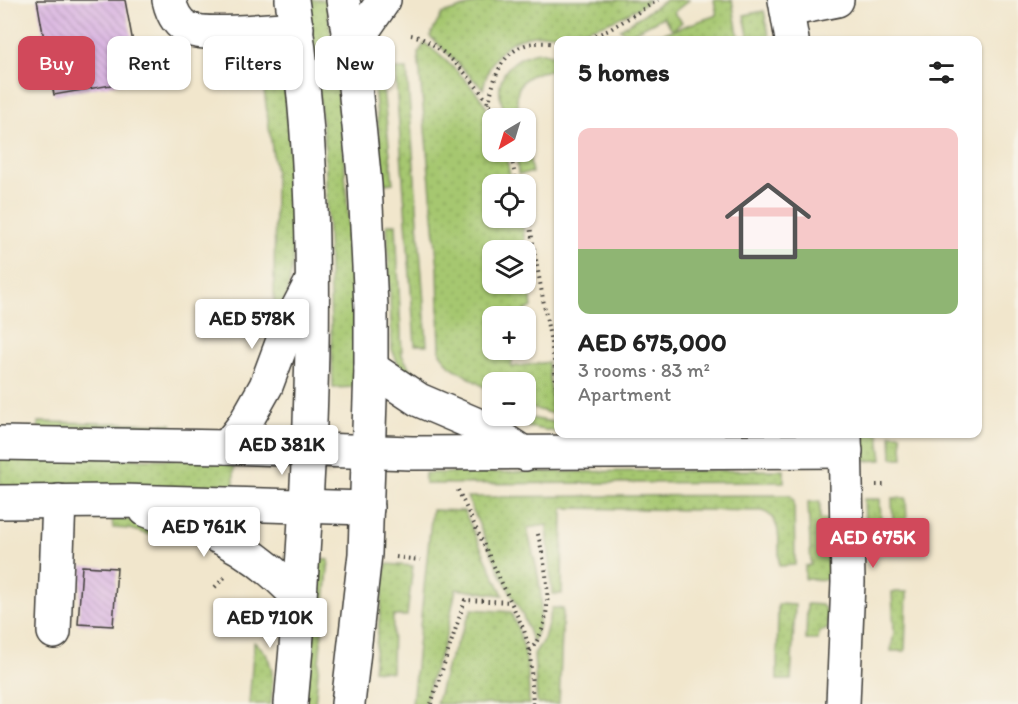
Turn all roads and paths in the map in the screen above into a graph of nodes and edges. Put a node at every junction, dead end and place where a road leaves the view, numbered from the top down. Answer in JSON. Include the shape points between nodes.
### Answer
{"nodes":[{"id":1,"x":169,"y":0,"type":"edge"},
{"id":2,"x":343,"y":0,"type":"edge"},
{"id":3,"x":384,"y":0,"type":"edge"},
{"id":4,"x":658,"y":0,"type":"edge"},
{"id":5,"x":837,"y":0,"type":"edge"},
{"id":6,"x":294,"y":14,"type":"edge"},
{"id":7,"x":788,"y":17,"type":"edge"},
{"id":8,"x":411,"y":35,"type":"dead end"},
{"id":9,"x":348,"y":36,"type":"edge"},
{"id":10,"x":361,"y":36,"type":"edge"},
{"id":11,"x":594,"y":36,"type":"edge"},
{"id":12,"x":554,"y":44,"type":"edge"},
{"id":13,"x":355,"y":90,"type":"edge"},
{"id":14,"x":489,"y":104,"type":"junction"},
{"id":15,"x":491,"y":108,"type":"edge"},
{"id":16,"x":530,"y":228,"type":"edge"},
{"id":17,"x":313,"y":279,"type":"junction"},
{"id":18,"x":554,"y":360,"type":"edge"},
{"id":19,"x":371,"y":368,"type":"junction"},
{"id":20,"x":845,"y":442,"type":"edge"},
{"id":21,"x":0,"y":443,"type":"edge"},
{"id":22,"x":227,"y":447,"type":"junction"},
{"id":23,"x":309,"y":450,"type":"junction"},
{"id":24,"x":368,"y":453,"type":"junction"},
{"id":25,"x":525,"y":454,"type":"junction"},
{"id":26,"x":458,"y":490,"type":"dead end"},
{"id":27,"x":59,"y":501,"type":"junction"},
{"id":28,"x":122,"y":501,"type":"junction"},
{"id":29,"x":0,"y":502,"type":"edge"},
{"id":30,"x":306,"y":506,"type":"junction"},
{"id":31,"x":367,"y":508,"type":"junction"},
{"id":32,"x":537,"y":530,"type":"dead end"},
{"id":33,"x":300,"y":599,"type":"junction"},
{"id":34,"x":511,"y":602,"type":"junction"},
{"id":35,"x":54,"y":632,"type":"dead end"},
{"id":36,"x":530,"y":652,"type":"junction"},
{"id":37,"x":291,"y":704,"type":"edge"},
{"id":38,"x":348,"y":704,"type":"edge"},
{"id":39,"x":431,"y":704,"type":"edge"},
{"id":40,"x":533,"y":704,"type":"edge"},
{"id":41,"x":843,"y":704,"type":"edge"}],
"edges":[{"from":1,"to":6,"type":"street","via":[[176,19],[200,32]]},
{"from":2,"to":9,"type":"street"},
{"from":3,"to":10,"type":"street"},
{"from":4,"to":11,"type":"path"},
{"from":5,"to":7,"type":"street"},
{"from":6,"to":17,"type":"street","via":[[309,153]]},
{"from":8,"to":14,"type":"path","via":[[438,49]]},
{"from":12,"to":14,"type":"path","via":[[528,44],[507,57],[495,77]]},
{"from":13,"to":19,"type":"street","via":[[369,246]]},
{"from":14,"to":15,"type":"path"},
{"from":16,"to":18,"type":"path"},
{"from":17,"to":22,"type":"street","via":[[288,327],[266,386]]},
{"from":17,"to":23,"type":"street"},
{"from":19,"to":24,"type":"street"},
{"from":19,"to":25,"type":"street","via":[[419,400],[487,429]]},
{"from":20,"to":25,"type":"street"},
{"from":20,"to":41,"type":"street","via":[[848,582]]},
{"from":21,"to":22,"type":"street"},
{"from":22,"to":23,"type":"street"},
{"from":23,"to":24,"type":"street"},
{"from":23,"to":30,"type":"street"},
{"from":24,"to":25,"type":"street"},
{"from":24,"to":31,"type":"street"},
{"from":26,"to":34,"type":"path"},
{"from":27,"to":28,"type":"street"},
{"from":27,"to":29,"type":"street"},
{"from":27,"to":35,"type":"street"},
{"from":28,"to":30,"type":"street"},
{"from":28,"to":33,"type":"street","via":[[236,546],[271,571]]},
{"from":30,"to":31,"type":"street"},
{"from":30,"to":33,"type":"street"},
{"from":31,"to":38,"type":"street"},
{"from":32,"to":36,"type":"path","via":[[547,598],[543,628]]},
{"from":33,"to":37,"type":"street"},
{"from":34,"to":36,"type":"path"},
{"from":34,"to":39,"type":"path","via":[[465,600]]},
{"from":36,"to":40,"type":"path"}]}
